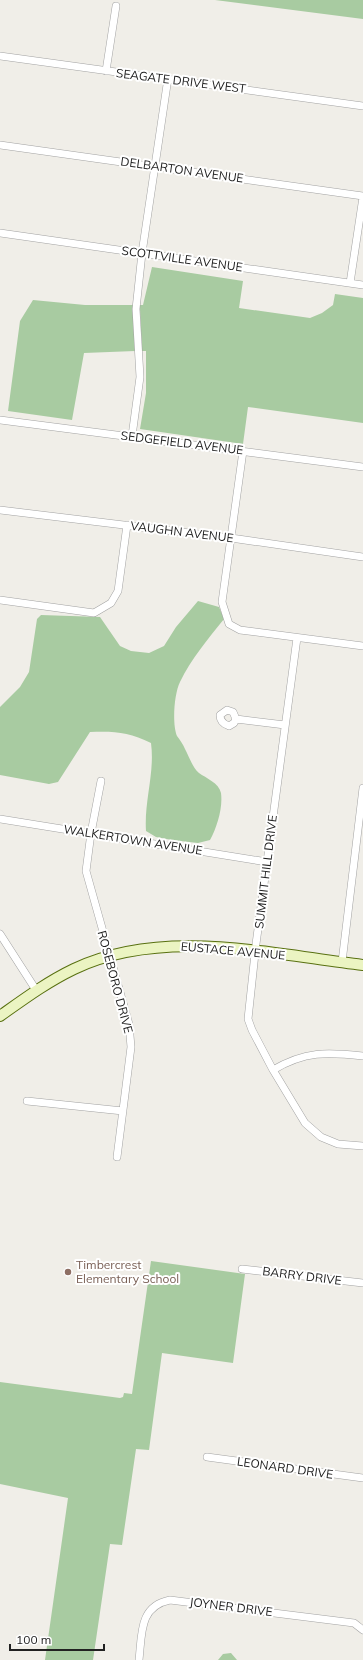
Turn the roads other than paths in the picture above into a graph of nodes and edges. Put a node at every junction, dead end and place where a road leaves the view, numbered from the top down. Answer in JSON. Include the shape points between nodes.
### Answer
{"nodes":[{"id":1,"x":116,"y":6,"type":"dead end"},
{"id":2,"x":0,"y":56,"type":"edge"},
{"id":3,"x":106,"y":71,"type":"junction"},
{"id":4,"x":168,"y":78,"type":"junction"},
{"id":5,"x":363,"y":106,"type":"edge"},
{"id":6,"x":0,"y":145,"type":"edge"},
{"id":7,"x":155,"y":166,"type":"junction"},
{"id":8,"x":363,"y":197,"type":"edge"},
{"id":9,"x":0,"y":233,"type":"edge"},
{"id":10,"x":142,"y":253,"type":"junction"},
{"id":11,"x":350,"y":283,"type":"junction"},
{"id":12,"x":363,"y":285,"type":"edge"},
{"id":13,"x":0,"y":420,"type":"edge"},
{"id":14,"x":132,"y":436,"type":"junction"},
{"id":15,"x":243,"y":451,"type":"junction"},
{"id":16,"x":363,"y":467,"type":"edge"},
{"id":17,"x":0,"y":510,"type":"edge"},
{"id":18,"x":127,"y":525,"type":"junction"},
{"id":19,"x":230,"y":538,"type":"junction"},
{"id":20,"x":363,"y":556,"type":"edge"},
{"id":21,"x":0,"y":600,"type":"edge"},
{"id":22,"x":297,"y":638,"type":"junction"},
{"id":23,"x":363,"y":646,"type":"edge"},
{"id":24,"x":236,"y":719,"type":"dead end"},
{"id":25,"x":285,"y":725,"type":"junction"},
{"id":26,"x":101,"y":781,"type":"dead end"},
{"id":27,"x":363,"y":788,"type":"edge"},
{"id":28,"x":0,"y":819,"type":"edge"},
{"id":29,"x":91,"y":833,"type":"junction"},
{"id":30,"x":267,"y":862,"type":"junction"},
{"id":31,"x":0,"y":934,"type":"edge"},
{"id":32,"x":255,"y":951,"type":"junction"},
{"id":33,"x":110,"y":956,"type":"junction"},
{"id":34,"x":342,"y":962,"type":"junction"},
{"id":35,"x":363,"y":965,"type":"edge"},
{"id":36,"x":36,"y":990,"type":"junction"},
{"id":37,"x":0,"y":1016,"type":"edge"},
{"id":38,"x":363,"y":1056,"type":"edge"},
{"id":39,"x":273,"y":1070,"type":"junction"},
{"id":40,"x":27,"y":1101,"type":"dead end"},
{"id":41,"x":123,"y":1111,"type":"junction"},
{"id":42,"x":363,"y":1146,"type":"edge"},
{"id":43,"x":117,"y":1156,"type":"dead end"},
{"id":44,"x":242,"y":1269,"type":"dead end"},
{"id":45,"x":363,"y":1284,"type":"edge"},
{"id":46,"x":207,"y":1457,"type":"dead end"},
{"id":47,"x":363,"y":1478,"type":"edge"},
{"id":48,"x":363,"y":1630,"type":"edge"},
{"id":49,"x":139,"y":1660,"type":"edge"}],
"edges":[{"from":1,"to":3,"type":"street"},
{"from":2,"to":3,"type":"street","name":"SEAGATE DRIVE WEST"},
{"from":3,"to":4,"type":"street","name":"SEAGATE DRIVE WEST"},
{"from":4,"to":5,"type":"street","name":"SEAGATE DRIVE WEST"},
{"from":4,"to":7,"type":"street"},
{"from":6,"to":7,"type":"street","name":"DELBARTON AVENUE"},
{"from":7,"to":8,"type":"street","name":"DELBARTON AVENUE"},
{"from":7,"to":10,"type":"street"},
{"from":8,"to":11,"type":"street"},
{"from":9,"to":10,"type":"street","name":"SCOTTVILLE AVENUE"},
{"from":10,"to":11,"type":"street","name":"SCOTTVILLE AVENUE"},
{"from":10,"to":14,"type":"street","via":[[136,309],[140,377]]},
{"from":11,"to":12,"type":"street","name":"SCOTTVILLE AVENUE"},
{"from":13,"to":14,"type":"street","name":"SEDGEFIELD AVENUE"},
{"from":14,"to":15,"type":"street","name":"SEDGEFIELD AVENUE"},
{"from":15,"to":16,"type":"street","name":"SEDGEFIELD AVENUE"},
{"from":15,"to":19,"type":"street"},
{"from":17,"to":18,"type":"street","name":"VAUGHN AVENUE"},
{"from":18,"to":19,"type":"street","name":"VAUGHN AVENUE"},
{"from":18,"to":21,"type":"street","via":[[118,591],[111,603],[94,613]]},
{"from":19,"to":20,"type":"street","name":"VAUGHN AVENUE"},
{"from":19,"to":22,"type":"street","via":[[222,602],[229,624],[240,630]]},
{"from":22,"to":23,"type":"street"},
{"from":22,"to":25,"type":"street","name":"SUMMIT HILL DRIVE"},
{"from":24,"to":25,"type":"street"},
{"from":25,"to":30,"type":"street","name":"SUMMIT HILL DRIVE"},
{"from":26,"to":29,"type":"street","name":"ROSEBORO DRIVE"},
{"from":27,"to":34,"type":"street"},
{"from":28,"to":29,"type":"street","name":"WALKERTOWN AVENUE"},
{"from":29,"to":30,"type":"street","name":"WALKERTOWN AVENUE"},
{"from":29,"to":33,"type":"street","name":"ROSEBORO DRIVE","via":[[86,871]]},
{"from":30,"to":32,"type":"street","name":"SUMMIT HILL DRIVE"},
{"from":31,"to":36,"type":"street"},
{"from":32,"to":33,"type":"street","name":"EUSTACE AVENUE","via":[[176,946]]},
{"from":32,"to":34,"type":"street","name":"EUSTACE AVENUE"},
{"from":32,"to":39,"type":"street","name":"SUMMIT HILL DRIVE","via":[[248,1019]]},
{"from":33,"to":36,"type":"street","name":"EUSTACE AVENUE","via":[[74,969]]},
{"from":33,"to":41,"type":"street","name":"ROSEBORO DRIVE","via":[[129,1024],[131,1047]]},
{"from":34,"to":35,"type":"street","name":"EUSTACE AVENUE"},
{"from":36,"to":37,"type":"street","name":"EUSTACE AVENUE"},
{"from":38,"to":39,"type":"street","via":[[335,1052],[312,1054],[286,1062]]},
{"from":39,"to":42,"type":"street","name":"SUMMIT HILL DRIVE","via":[[305,1124],[321,1137],[338,1144]]},
{"from":40,"to":41,"type":"street"},
{"from":41,"to":43,"type":"street","name":"ROSEBORO DRIVE"},
{"from":44,"to":45,"type":"street","name":"BARRY DRIVE"},
{"from":46,"to":47,"type":"street","name":"LEONARD DRIVE"},
{"from":48,"to":49,"type":"street","name":"JOYNER DRIVE","via":[[354,1623],[170,1600],[155,1605],[146,1614]]}]}
